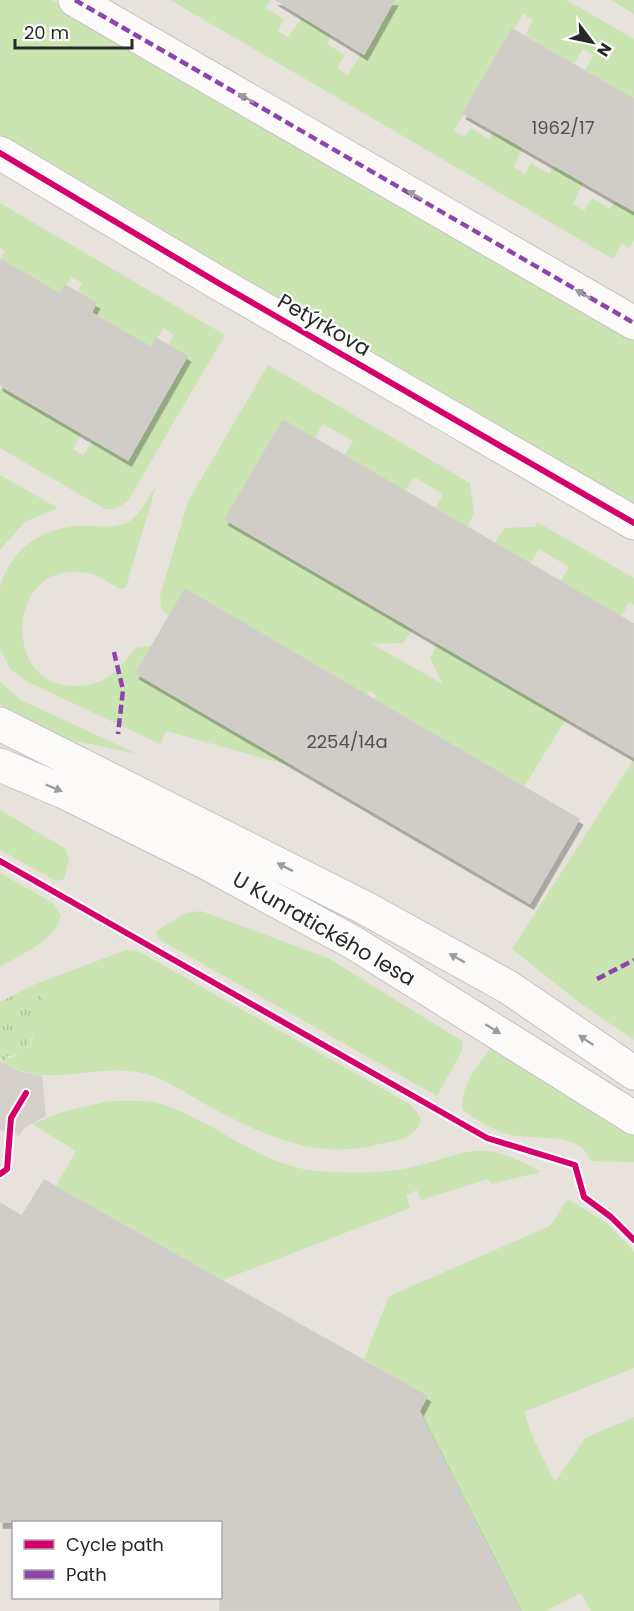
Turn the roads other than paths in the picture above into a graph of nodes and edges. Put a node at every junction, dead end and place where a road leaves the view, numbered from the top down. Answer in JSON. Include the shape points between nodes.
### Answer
{"nodes":[{"id":1,"x":75,"y":0,"type":"edge"},
{"id":2,"x":0,"y":153,"type":"edge"},
{"id":3,"x":634,"y":323,"type":"edge"},
{"id":4,"x":634,"y":523,"type":"edge"},
{"id":5,"x":0,"y":724,"type":"edge"},
{"id":6,"x":0,"y":765,"type":"edge"},
{"id":7,"x":634,"y":1073,"type":"edge"},
{"id":8,"x":634,"y":1118,"type":"edge"}],
"edges":[{"from":3,"to":1,"type":"street","one_way":true},
{"from":2,"to":4,"type":"street","name":"Petýrkova"},
{"from":7,"to":5,"type":"street","name":"U Kunratického lesa","one_way":true,"via":[[508,987],[367,909]]},
{"from":6,"to":8,"type":"street","name":"U Kunratického lesa","one_way":true,"via":[[205,862],[354,943]]}]}
